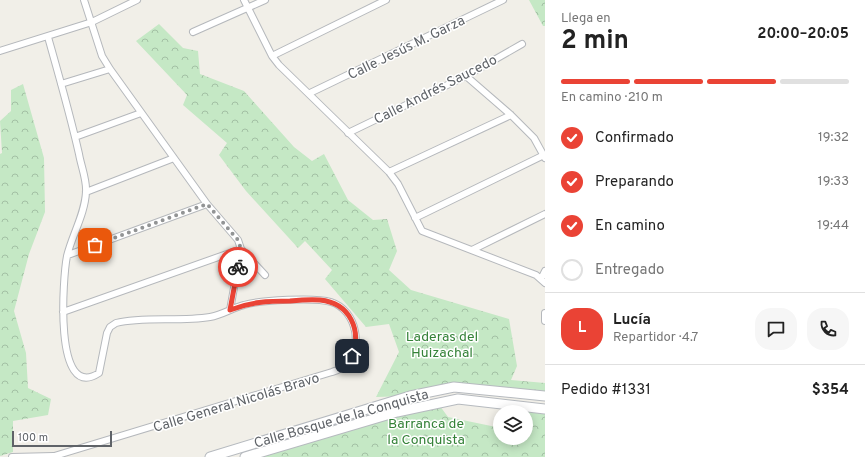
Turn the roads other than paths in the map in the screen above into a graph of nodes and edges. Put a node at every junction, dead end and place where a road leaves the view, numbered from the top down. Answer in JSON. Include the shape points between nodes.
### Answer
{"nodes":[{"id":1,"x":84,"y":0,"type":"edge"},
{"id":2,"x":137,"y":0,"type":"edge"},
{"id":3,"x":244,"y":0,"type":"edge"},
{"id":4,"x":265,"y":0,"type":"edge"},
{"id":5,"x":386,"y":0,"type":"edge"},
{"id":6,"x":503,"y":0,"type":"edge"},
{"id":7,"x":248,"y":8,"type":"junction"},
{"id":8,"x":92,"y":22,"type":"junction"},
{"id":9,"x":193,"y":32,"type":"dead end"},
{"id":10,"x":48,"y":37,"type":"junction"},
{"id":11,"x":522,"y":44,"type":"dead end"},
{"id":12,"x":0,"y":51,"type":"edge"},
{"id":13,"x":272,"y":56,"type":"junction"},
{"id":14,"x":110,"y":69,"type":"junction"},
{"id":15,"x":466,"y":76,"type":"junction"},
{"id":16,"x":61,"y":84,"type":"junction"},
{"id":17,"x":310,"y":93,"type":"junction"},
{"id":18,"x":141,"y":113,"type":"junction"},
{"id":19,"x":511,"y":115,"type":"junction"},
{"id":20,"x":348,"y":133,"type":"junction"},
{"id":21,"x":75,"y":137,"type":"junction"},
{"id":22,"x":544,"y":156,"type":"edge"},
{"id":23,"x":174,"y":158,"type":"junction"},
{"id":24,"x":389,"y":172,"type":"junction"},
{"id":25,"x":86,"y":192,"type":"junction"},
{"id":26,"x":207,"y":204,"type":"junction"},
{"id":27,"x":545,"y":214,"type":"edge"},
{"id":28,"x":415,"y":218,"type":"junction"},
{"id":29,"x":241,"y":249,"type":"junction"},
{"id":30,"x":472,"y":250,"type":"junction"},
{"id":31,"x":68,"y":255,"type":"junction"},
{"id":32,"x":545,"y":271,"type":"edge"},
{"id":33,"x":265,"y":275,"type":"dead end"},
{"id":34,"x":543,"y":281,"type":"edge"},
{"id":35,"x":230,"y":310,"type":"junction"},
{"id":36,"x":63,"y":312,"type":"junction"},
{"id":37,"x":545,"y":313,"type":"edge"},
{"id":38,"x":545,"y":321,"type":"edge"},
{"id":39,"x":545,"y":396,"type":"edge"},
{"id":40,"x":545,"y":409,"type":"edge"},
{"id":41,"x":53,"y":456,"type":"edge"},
{"id":42,"x":12,"y":457,"type":"edge"},
{"id":43,"x":210,"y":457,"type":"edge"},
{"id":44,"x":245,"y":457,"type":"edge"}],
"edges":[{"from":1,"to":8,"type":"street"},
{"from":2,"to":8,"type":"street"},
{"from":3,"to":7,"type":"street"},
{"from":4,"to":7,"type":"street"},
{"from":5,"to":13,"type":"street"},
{"from":6,"to":17,"type":"street","name":"Calle Jesús M. Garza"},
{"from":7,"to":9,"type":"street"},
{"from":7,"to":13,"type":"street"},
{"from":8,"to":10,"type":"street"},
{"from":8,"to":14,"type":"street","via":[[102,56]]},
{"from":10,"to":12,"type":"street"},
{"from":10,"to":16,"type":"street"},
{"from":11,"to":15,"type":"street","name":"Calle Andrés Saucedo"},
{"from":13,"to":17,"type":"street"},
{"from":14,"to":16,"type":"street"},
{"from":14,"to":18,"type":"street"},
{"from":15,"to":19,"type":"street"},
{"from":15,"to":20,"type":"street","name":"Calle Andrés Saucedo"},
{"from":16,"to":21,"type":"street"},
{"from":17,"to":20,"type":"street"},
{"from":18,"to":21,"type":"street"},
{"from":18,"to":23,"type":"street"},
{"from":19,"to":22,"type":"street","via":[[534,138]]},
{"from":19,"to":24,"type":"street"},
{"from":20,"to":24,"type":"street"},
{"from":21,"to":25,"type":"street"},
{"from":22,"to":28,"type":"street"},
{"from":23,"to":25,"type":"street"},
{"from":23,"to":26,"type":"street"},
{"from":24,"to":28,"type":"street"},
{"from":25,"to":31,"type":"street","via":[[84,207]]},
{"from":26,"to":29,"type":"street","via":[[238,240]]},
{"from":26,"to":31,"type":"street"},
{"from":27,"to":30,"type":"street"},
{"from":28,"to":30,"type":"street","via":[[422,231]]},
{"from":29,"to":33,"type":"street"},
{"from":29,"to":35,"type":"street"},
{"from":29,"to":36,"type":"street"},
{"from":30,"to":34,"type":"street"},
{"from":31,"to":36,"type":"street","via":[[64,275]]},
{"from":32,"to":34,"type":"street"},
{"from":35,"to":36,"type":"street","name":"Calle General Nicolás Bravo","via":[[204,318],[116,323],[107,333],[100,373],[94,377],[81,376],[75,373],[70,365]]},
{"from":35,"to":41,"type":"street","name":"Calle General Nicolás Bravo","via":[[258,302],[332,302],[343,308],[350,316],[354,327],[355,347],[352,356],[344,366],[332,372]]},
{"from":37,"to":38,"type":"street"},
{"from":39,"to":43,"type":"main road","name":"Calle Bosque de la Conquista","via":[[454,386],[410,396]]},
{"from":40,"to":44,"type":"main road","name":"Calle Bosque de la Conquista","via":[[451,400],[397,412]]},
{"from":41,"to":42,"type":"street","name":"Calle General Nicolás Bravo"}]}
